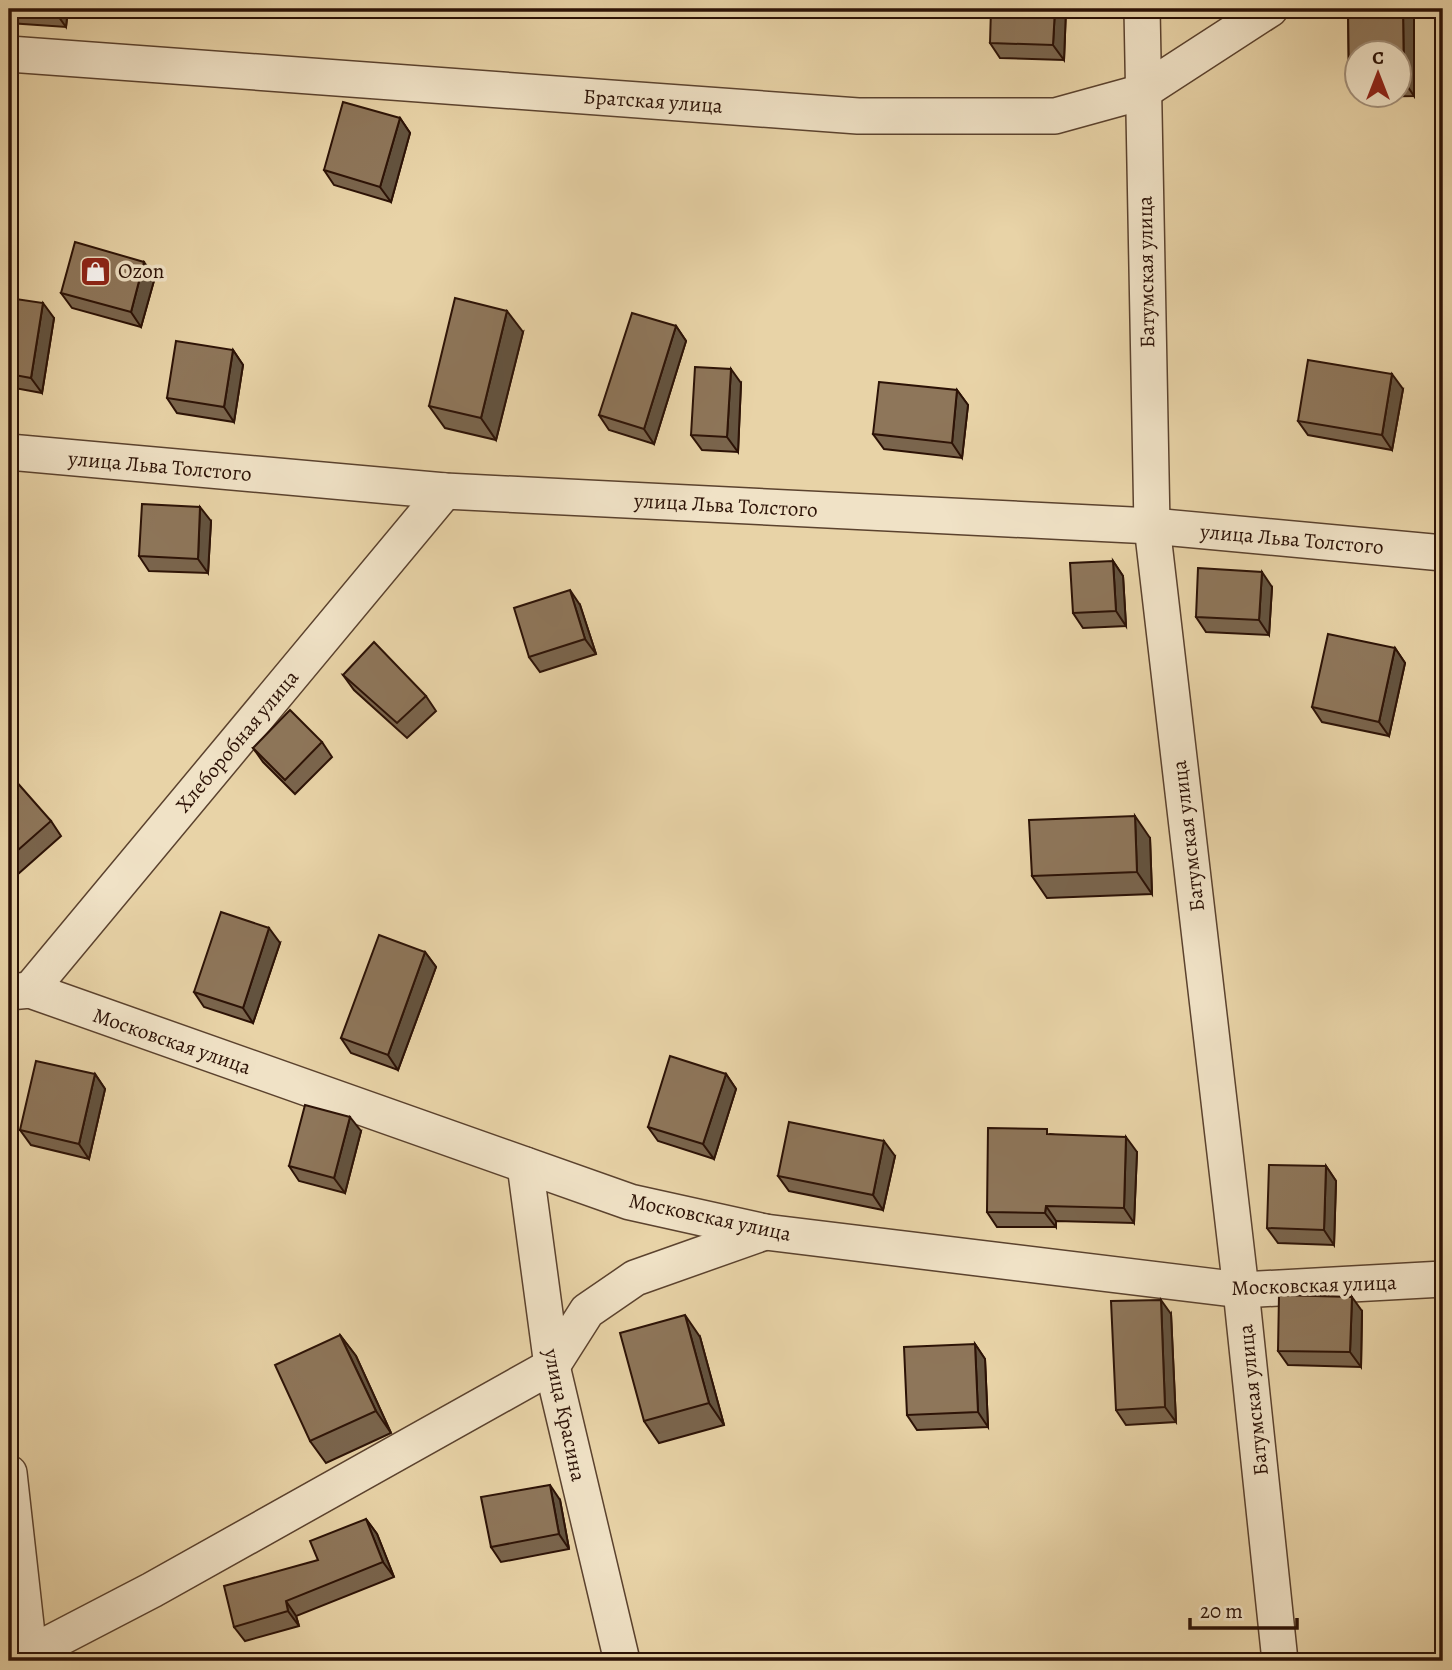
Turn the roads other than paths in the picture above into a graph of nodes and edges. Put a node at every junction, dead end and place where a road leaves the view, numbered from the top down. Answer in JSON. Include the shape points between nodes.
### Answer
{"nodes":[{"id":1,"x":1142,"y":9,"type":"edge"},
{"id":2,"x":1270,"y":9,"type":"edge"},
{"id":3,"x":9,"y":54,"type":"edge"},
{"id":4,"x":1142,"y":92,"type":"junction"},
{"id":5,"x":9,"y":452,"type":"edge"},
{"id":6,"x":445,"y":491,"type":"junction"},
{"id":7,"x":1152,"y":526,"type":"junction"},
{"id":8,"x":1443,"y":553,"type":"edge"},
{"id":9,"x":19,"y":991,"type":"edge"},
{"id":10,"x":525,"y":1165,"type":"junction"},
{"id":11,"x":765,"y":1232,"type":"junction"},
{"id":12,"x":1443,"y":1279,"type":"edge"},
{"id":13,"x":1241,"y":1290,"type":"junction"},
{"id":14,"x":552,"y":1366,"type":"junction"},
{"id":15,"x":9,"y":1473,"type":"edge"},
{"id":16,"x":32,"y":1661,"type":"edge"},
{"id":17,"x":622,"y":1661,"type":"edge"},
{"id":18,"x":1280,"y":1661,"type":"edge"}],
"edges":[{"from":1,"to":4,"type":"street","name":"Батумская улица"},
{"from":2,"to":4,"type":"street","name":"Братская улица"},
{"from":3,"to":4,"type":"street","name":"Братская улица","via":[[858,116],[1055,116]]},
{"from":4,"to":7,"type":"street","name":"Батумская улица"},
{"from":5,"to":6,"type":"street","name":"улица Льва Толстого"},
{"from":6,"to":7,"type":"street","name":"улица Льва Толстого"},
{"from":6,"to":9,"type":"street","name":"Хлеборобная улица"},
{"from":7,"to":8,"type":"street","name":"улица Льва Толстого"},
{"from":7,"to":13,"type":"street","name":"Батумская улица"},
{"from":9,"to":10,"type":"street","name":"Московская улица"},
{"from":10,"to":11,"type":"street","name":"Московская улица","via":[[630,1202]]},
{"from":10,"to":14,"type":"street","name":"улица Красина"},
{"from":11,"to":13,"type":"street","name":"Московская улица"},
{"from":11,"to":14,"type":"street","via":[[635,1278],[587,1311]]},
{"from":12,"to":13,"type":"street","name":"Московская улица"},
{"from":13,"to":18,"type":"street","name":"Батумская улица"},
{"from":14,"to":16,"type":"street","via":[[52,1642]]},
{"from":14,"to":17,"type":"street","name":"улица Красина"},
{"from":15,"to":16,"type":"street"}]}
